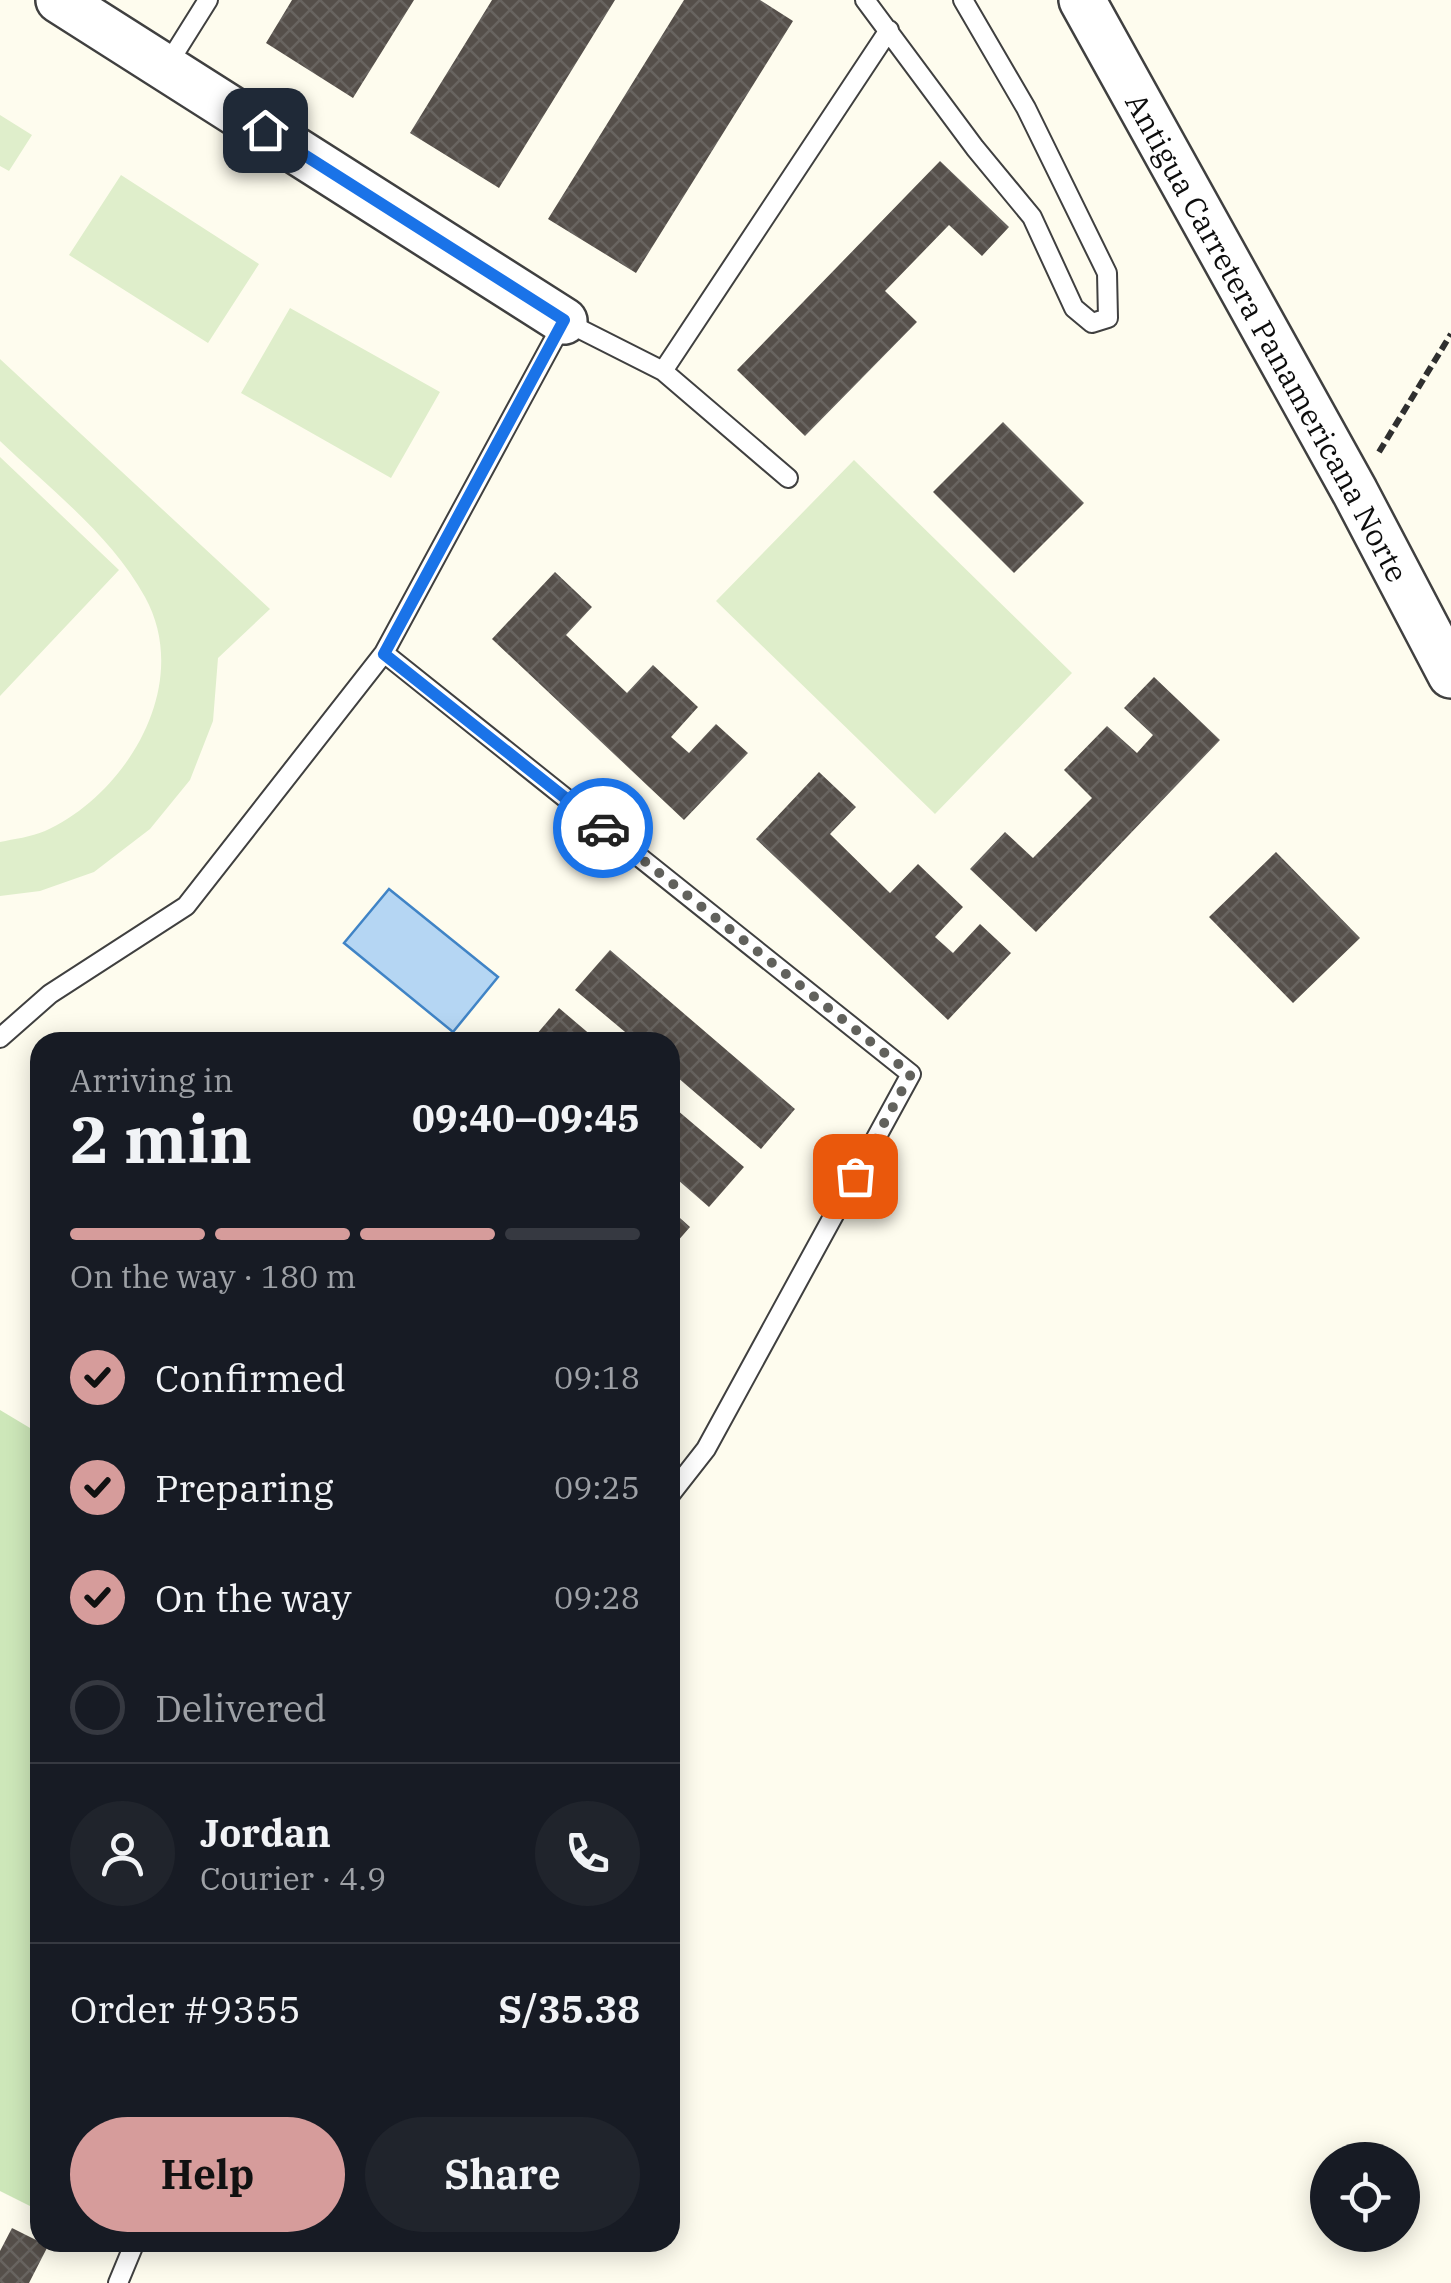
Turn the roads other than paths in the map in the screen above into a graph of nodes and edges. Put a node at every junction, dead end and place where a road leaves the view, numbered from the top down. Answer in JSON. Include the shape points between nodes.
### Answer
{"nodes":[{"id":1,"x":59,"y":0,"type":"edge"},
{"id":2,"x":208,"y":0,"type":"edge"},
{"id":3,"x":865,"y":0,"type":"edge"},
{"id":4,"x":963,"y":0,"type":"edge"},
{"id":5,"x":1082,"y":0,"type":"edge"},
{"id":6,"x":889,"y":30,"type":"junction"},
{"id":7,"x":166,"y":67,"type":"junction"},
{"id":8,"x":564,"y":320,"type":"junction"},
{"id":9,"x":663,"y":372,"type":"junction"},
{"id":10,"x":788,"y":478,"type":"dead end"},
{"id":11,"x":384,"y":654,"type":"junction"},
{"id":12,"x":1451,"y":674,"type":"edge"},
{"id":13,"x":0,"y":1038,"type":"edge"},
{"id":14,"x":680,"y":1482,"type":"edge"},
{"id":15,"x":131,"y":2252,"type":"edge"},
{"id":16,"x":118,"y":2283,"type":"edge"}],
"edges":[{"from":1,"to":7,"type":"street"},
{"from":2,"to":7,"type":"lane"},
{"from":3,"to":6,"type":"lane"},
{"from":4,"to":6,"type":"lane","via":[[1026,108],[1107,273],[1108,318],[1092,323],[1074,308],[1032,218]]},
{"from":5,"to":12,"type":"street","name":"Antigua Carretera Panamericana Norte"},
{"from":6,"to":9,"type":"lane"},
{"from":7,"to":8,"type":"street"},
{"from":8,"to":9,"type":"lane"},
{"from":8,"to":11,"type":"lane"},
{"from":9,"to":10,"type":"lane"},
{"from":11,"to":13,"type":"lane","via":[[186,906],[50,994]]},
{"from":11,"to":14,"type":"lane","via":[[911,1074],[706,1450]]},
{"from":15,"to":16,"type":"lane"}]}
